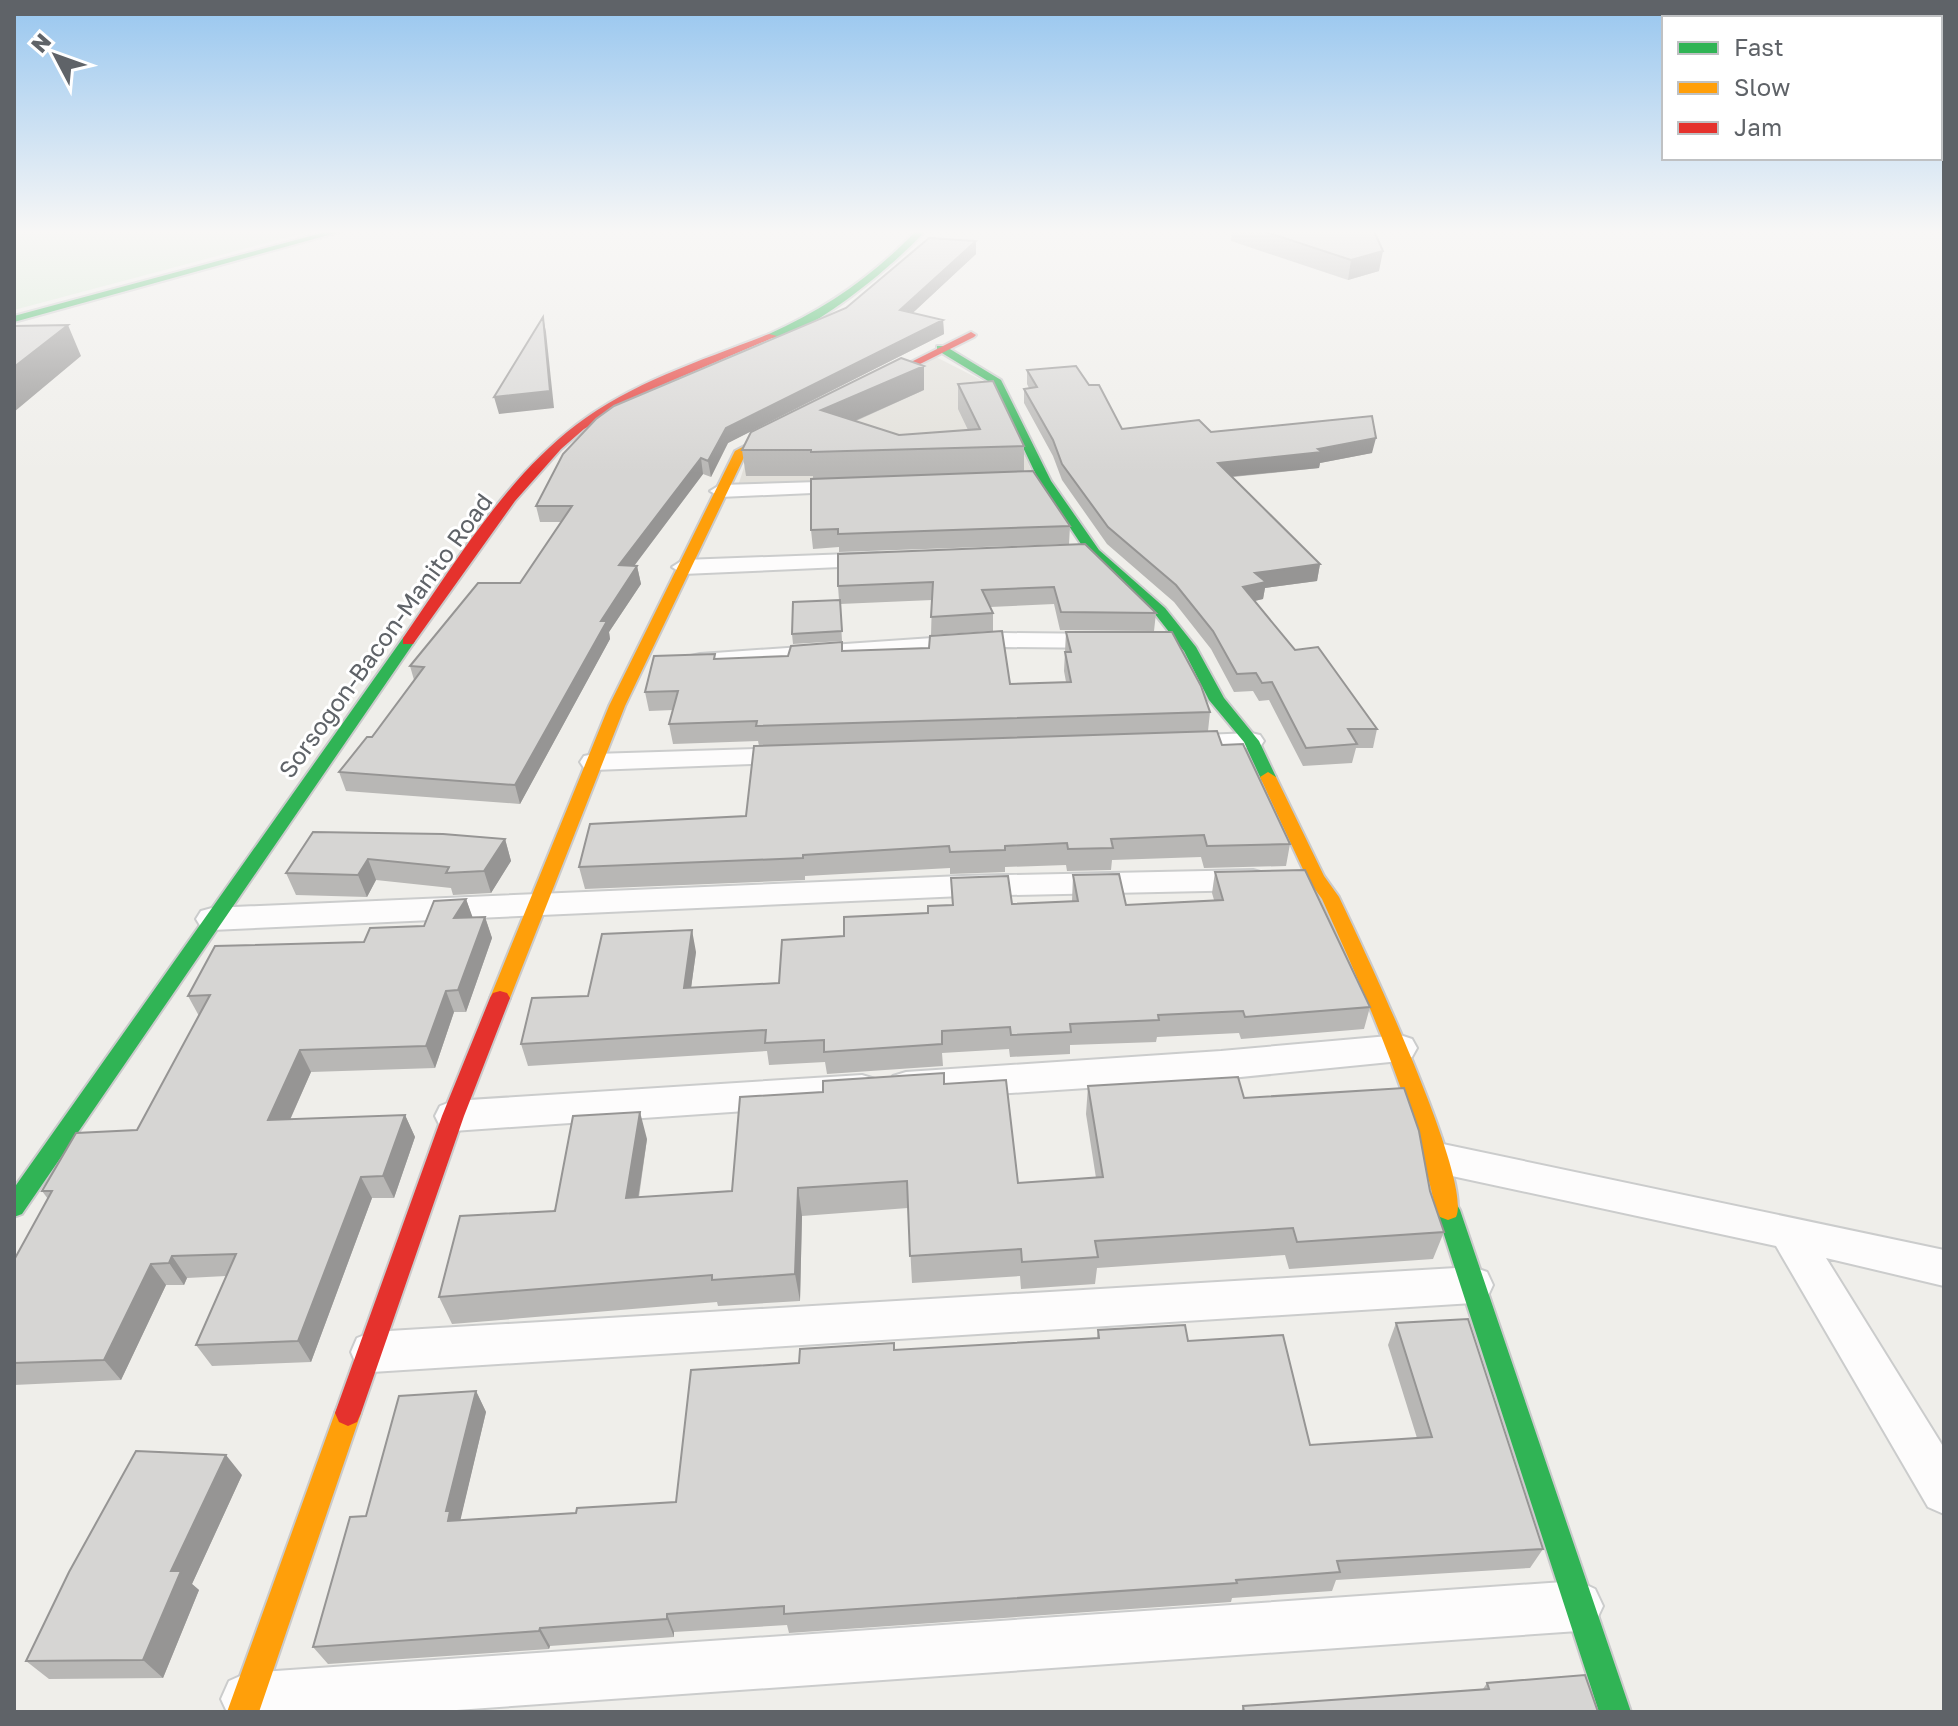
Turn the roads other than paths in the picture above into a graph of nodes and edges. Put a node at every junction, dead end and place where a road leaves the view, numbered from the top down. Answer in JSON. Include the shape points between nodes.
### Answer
{"nodes":[{"id":1,"x":42,"y":312,"type":"edge"},
{"id":2,"x":823,"y":312,"type":"edge"},
{"id":3,"x":14,"y":319,"type":"edge"},
{"id":4,"x":971,"y":335,"type":"dead end"},
{"id":5,"x":941,"y":348,"type":"junction"},
{"id":6,"x":848,"y":396,"type":"edge"},
{"id":7,"x":808,"y":417,"type":"edge"},
{"id":8,"x":874,"y":487,"type":"edge"},
{"id":9,"x":720,"y":491,"type":"junction"},
{"id":10,"x":1094,"y":553,"type":"junction"},
{"id":11,"x":1063,"y":554,"type":"edge"},
{"id":12,"x":905,"y":559,"type":"edge"},
{"id":13,"x":683,"y":567,"type":"junction"},
{"id":14,"x":1124,"y":641,"type":"edge"},
{"id":15,"x":1154,"y":641,"type":"edge"},
{"id":16,"x":1184,"y":641,"type":"junction"},
{"id":17,"x":638,"y":665,"type":"junction"},
{"id":18,"x":1251,"y":741,"type":"junction"},
{"id":19,"x":1157,"y":744,"type":"edge"},
{"id":20,"x":813,"y":755,"type":"edge"},
{"id":21,"x":594,"y":762,"type":"junction"},
{"id":22,"x":1316,"y":878,"type":"junction"},
{"id":23,"x":535,"y":906,"type":"junction"},
{"id":24,"x":212,"y":919,"type":"junction"},
{"id":25,"x":1400,"y":1048,"type":"junction"},
{"id":26,"x":453,"y":1116,"type":"junction"},
{"id":27,"x":1438,"y":1158,"type":"junction"},
{"id":28,"x":14,"y":1207,"type":"edge"},
{"id":29,"x":1789,"y":1232,"type":"junction"},
{"id":30,"x":1944,"y":1268,"type":"edge"},
{"id":31,"x":1473,"y":1285,"type":"junction"},
{"id":32,"x":372,"y":1352,"type":"junction"},
{"id":33,"x":1944,"y":1491,"type":"edge"},
{"id":34,"x":1578,"y":1606,"type":"junction"},
{"id":35,"x":245,"y":1706,"type":"edge"},
{"id":36,"x":1615,"y":1712,"type":"edge"}],
"edges":[{"from":1,"to":3,"type":"main road"},
{"from":2,"to":24,"type":"main road","name":"Sorsogon-Bacon-Manito Road","via":[[643,390],[568,437],[479,542]]},
{"from":4,"to":5,"type":"main road"},
{"from":5,"to":6,"type":"main road"},
{"from":5,"to":10,"type":"main road","via":[[997,382],[1036,457],[1037,482]]},
{"from":7,"to":9,"type":"main road","via":[[741,451]]},
{"from":8,"to":9,"type":"street"},
{"from":9,"to":13,"type":"main road"},
{"from":10,"to":11,"type":"street"},
{"from":10,"to":16,"type":"main road","via":[[1160,611]]},
{"from":12,"to":13,"type":"street"},
{"from":13,"to":17,"type":"main road"},
{"from":14,"to":17,"type":"street","via":[[1005,640]]},
{"from":15,"to":16,"type":"street"},
{"from":16,"to":18,"type":"main road","via":[[1217,700]]},
{"from":17,"to":21,"type":"main road"},
{"from":18,"to":19,"type":"street"},
{"from":18,"to":22,"type":"main road"},
{"from":20,"to":21,"type":"street"},
{"from":21,"to":23,"type":"main road"},
{"from":22,"to":23,"type":"street","via":[[962,886]]},
{"from":22,"to":25,"type":"main road","via":[[1330,897]]},
{"from":23,"to":24,"type":"street"},
{"from":23,"to":26,"type":"main road"},
{"from":24,"to":28,"type":"main road","name":"Sorsogon-Bacon-Manito Road"},
{"from":25,"to":26,"type":"street","via":[[1206,1066]]},
{"from":25,"to":27,"type":"main road"},
{"from":26,"to":32,"type":"main road"},
{"from":27,"to":29,"type":"street"},
{"from":27,"to":31,"type":"main road","via":[[1450,1218]]},
{"from":29,"to":30,"type":"street"},
{"from":29,"to":33,"type":"street"},
{"from":31,"to":32,"type":"street"},
{"from":31,"to":34,"type":"main road"},
{"from":32,"to":35,"type":"main road"},
{"from":34,"to":35,"type":"street"},
{"from":34,"to":36,"type":"main road"}]}
